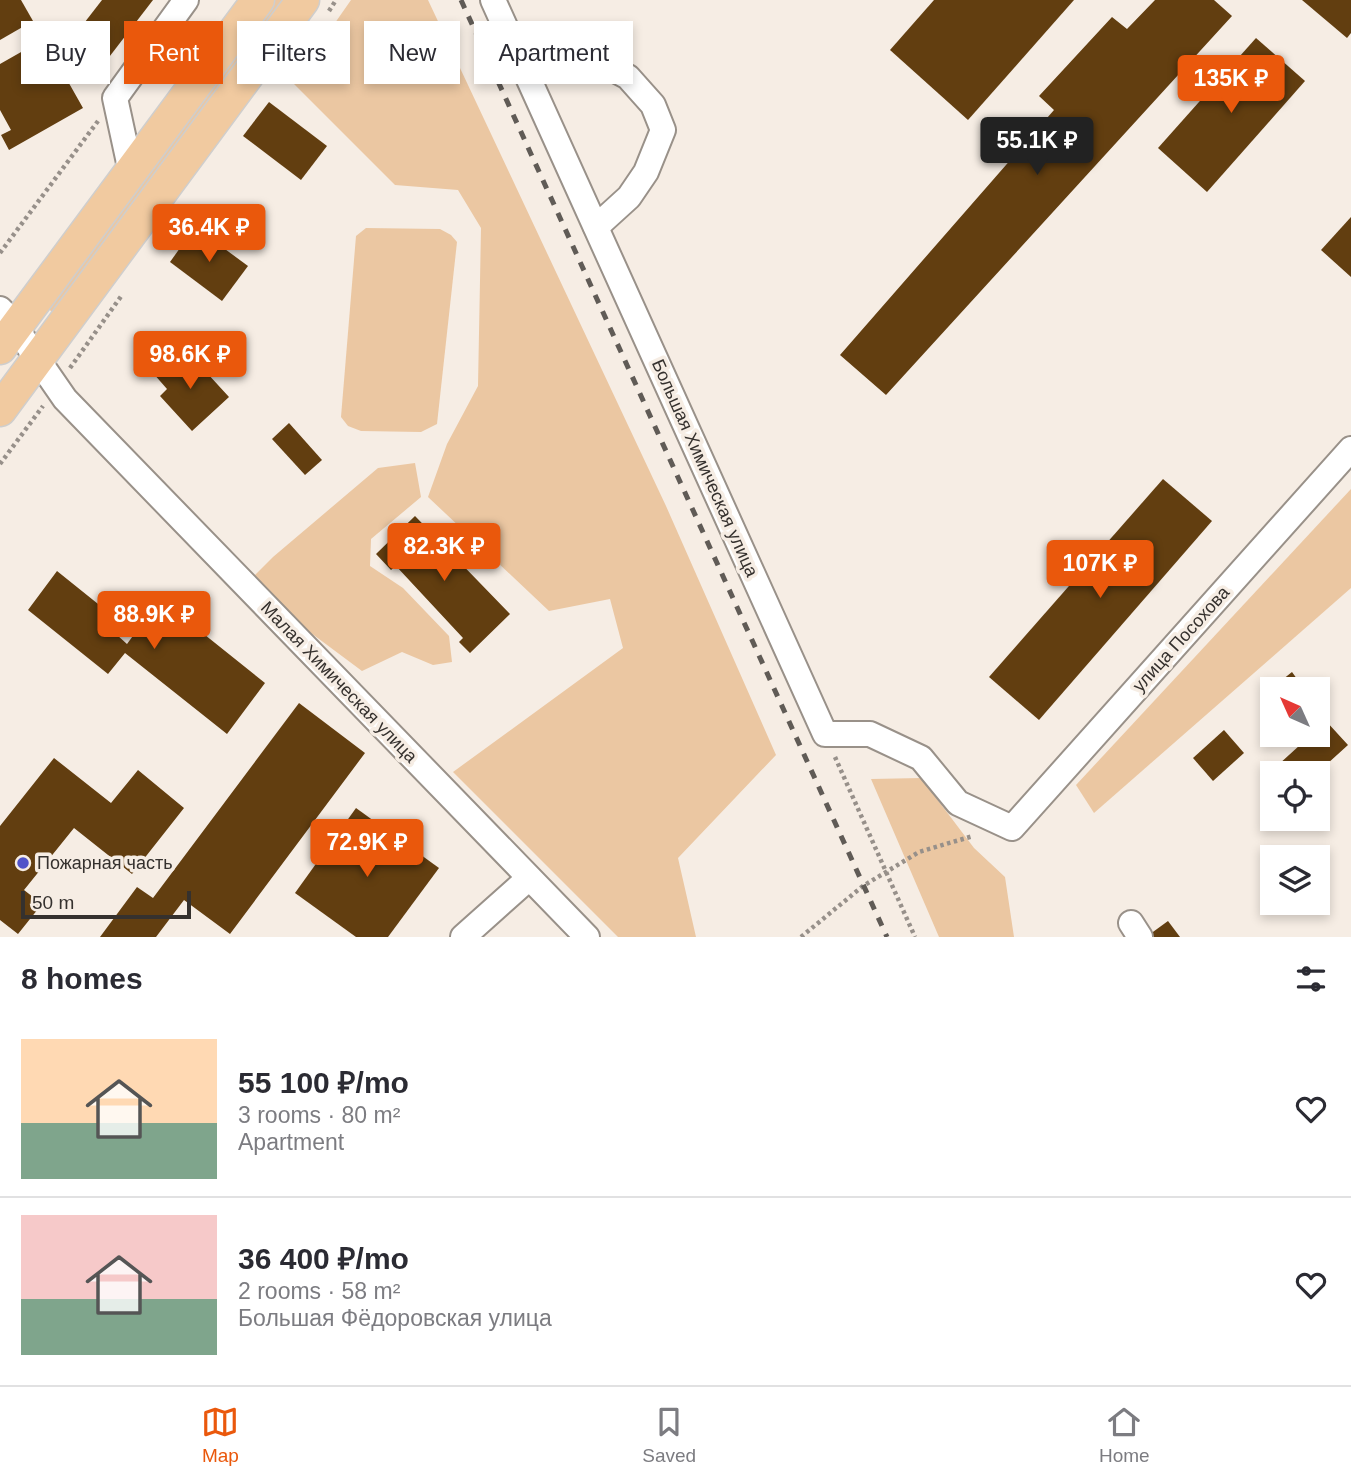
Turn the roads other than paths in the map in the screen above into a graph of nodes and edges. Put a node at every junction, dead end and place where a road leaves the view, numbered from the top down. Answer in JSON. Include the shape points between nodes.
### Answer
{"nodes":[{"id":1,"x":186,"y":0,"type":"edge"},
{"id":2,"x":258,"y":0,"type":"edge"},
{"id":3,"x":303,"y":0,"type":"edge"},
{"id":4,"x":493,"y":0,"type":"edge"},
{"id":5,"x":502,"y":21,"type":"edge"},
{"id":6,"x":633,"y":83,"type":"edge"},
{"id":7,"x":531,"y":84,"type":"edge"},
{"id":8,"x":131,"y":172,"type":"junction"},
{"id":9,"x":596,"y":227,"type":"junction"},
{"id":10,"x":5,"y":328,"type":"edge"},
{"id":11,"x":37,"y":360,"type":"junction"},
{"id":12,"x":0,"y":410,"type":"edge"},
{"id":13,"x":1351,"y":449,"type":"edge"},
{"id":14,"x":1012,"y":828,"type":"joint"},
{"id":15,"x":529,"y":878,"type":"junction"},
{"id":16,"x":463,"y":937,"type":"edge"},
{"id":17,"x":587,"y":937,"type":"edge"}],
"edges":[{"from":1,"to":8,"type":"street","via":[[115,98]]},
{"from":2,"to":8,"type":"main road"},
{"from":3,"to":11,"type":"main road"},
{"from":4,"to":5,"type":"street","name":"Большая Химическая улица"},
{"from":6,"to":9,"type":"street","via":[[653,105],[663,130],[646,172],[629,197]]},
{"from":7,"to":9,"type":"street","name":"Большая Химическая улица"},
{"from":8,"to":10,"type":"main road"},
{"from":9,"to":14,"type":"street","name":"Большая Химическая улица","via":[[825,734],[870,734],[921,758],[958,803]]},
{"from":10,"to":11,"type":"street","name":"Малая Химическая улица"},
{"from":11,"to":12,"type":"main road"},
{"from":11,"to":15,"type":"street","name":"Малая Химическая улица","via":[[65,399]]},
{"from":13,"to":14,"type":"street","name":"улица Посохова"},
{"from":15,"to":16,"type":"street"},
{"from":15,"to":17,"type":"street","name":"Малая Химическая улица"}]}
